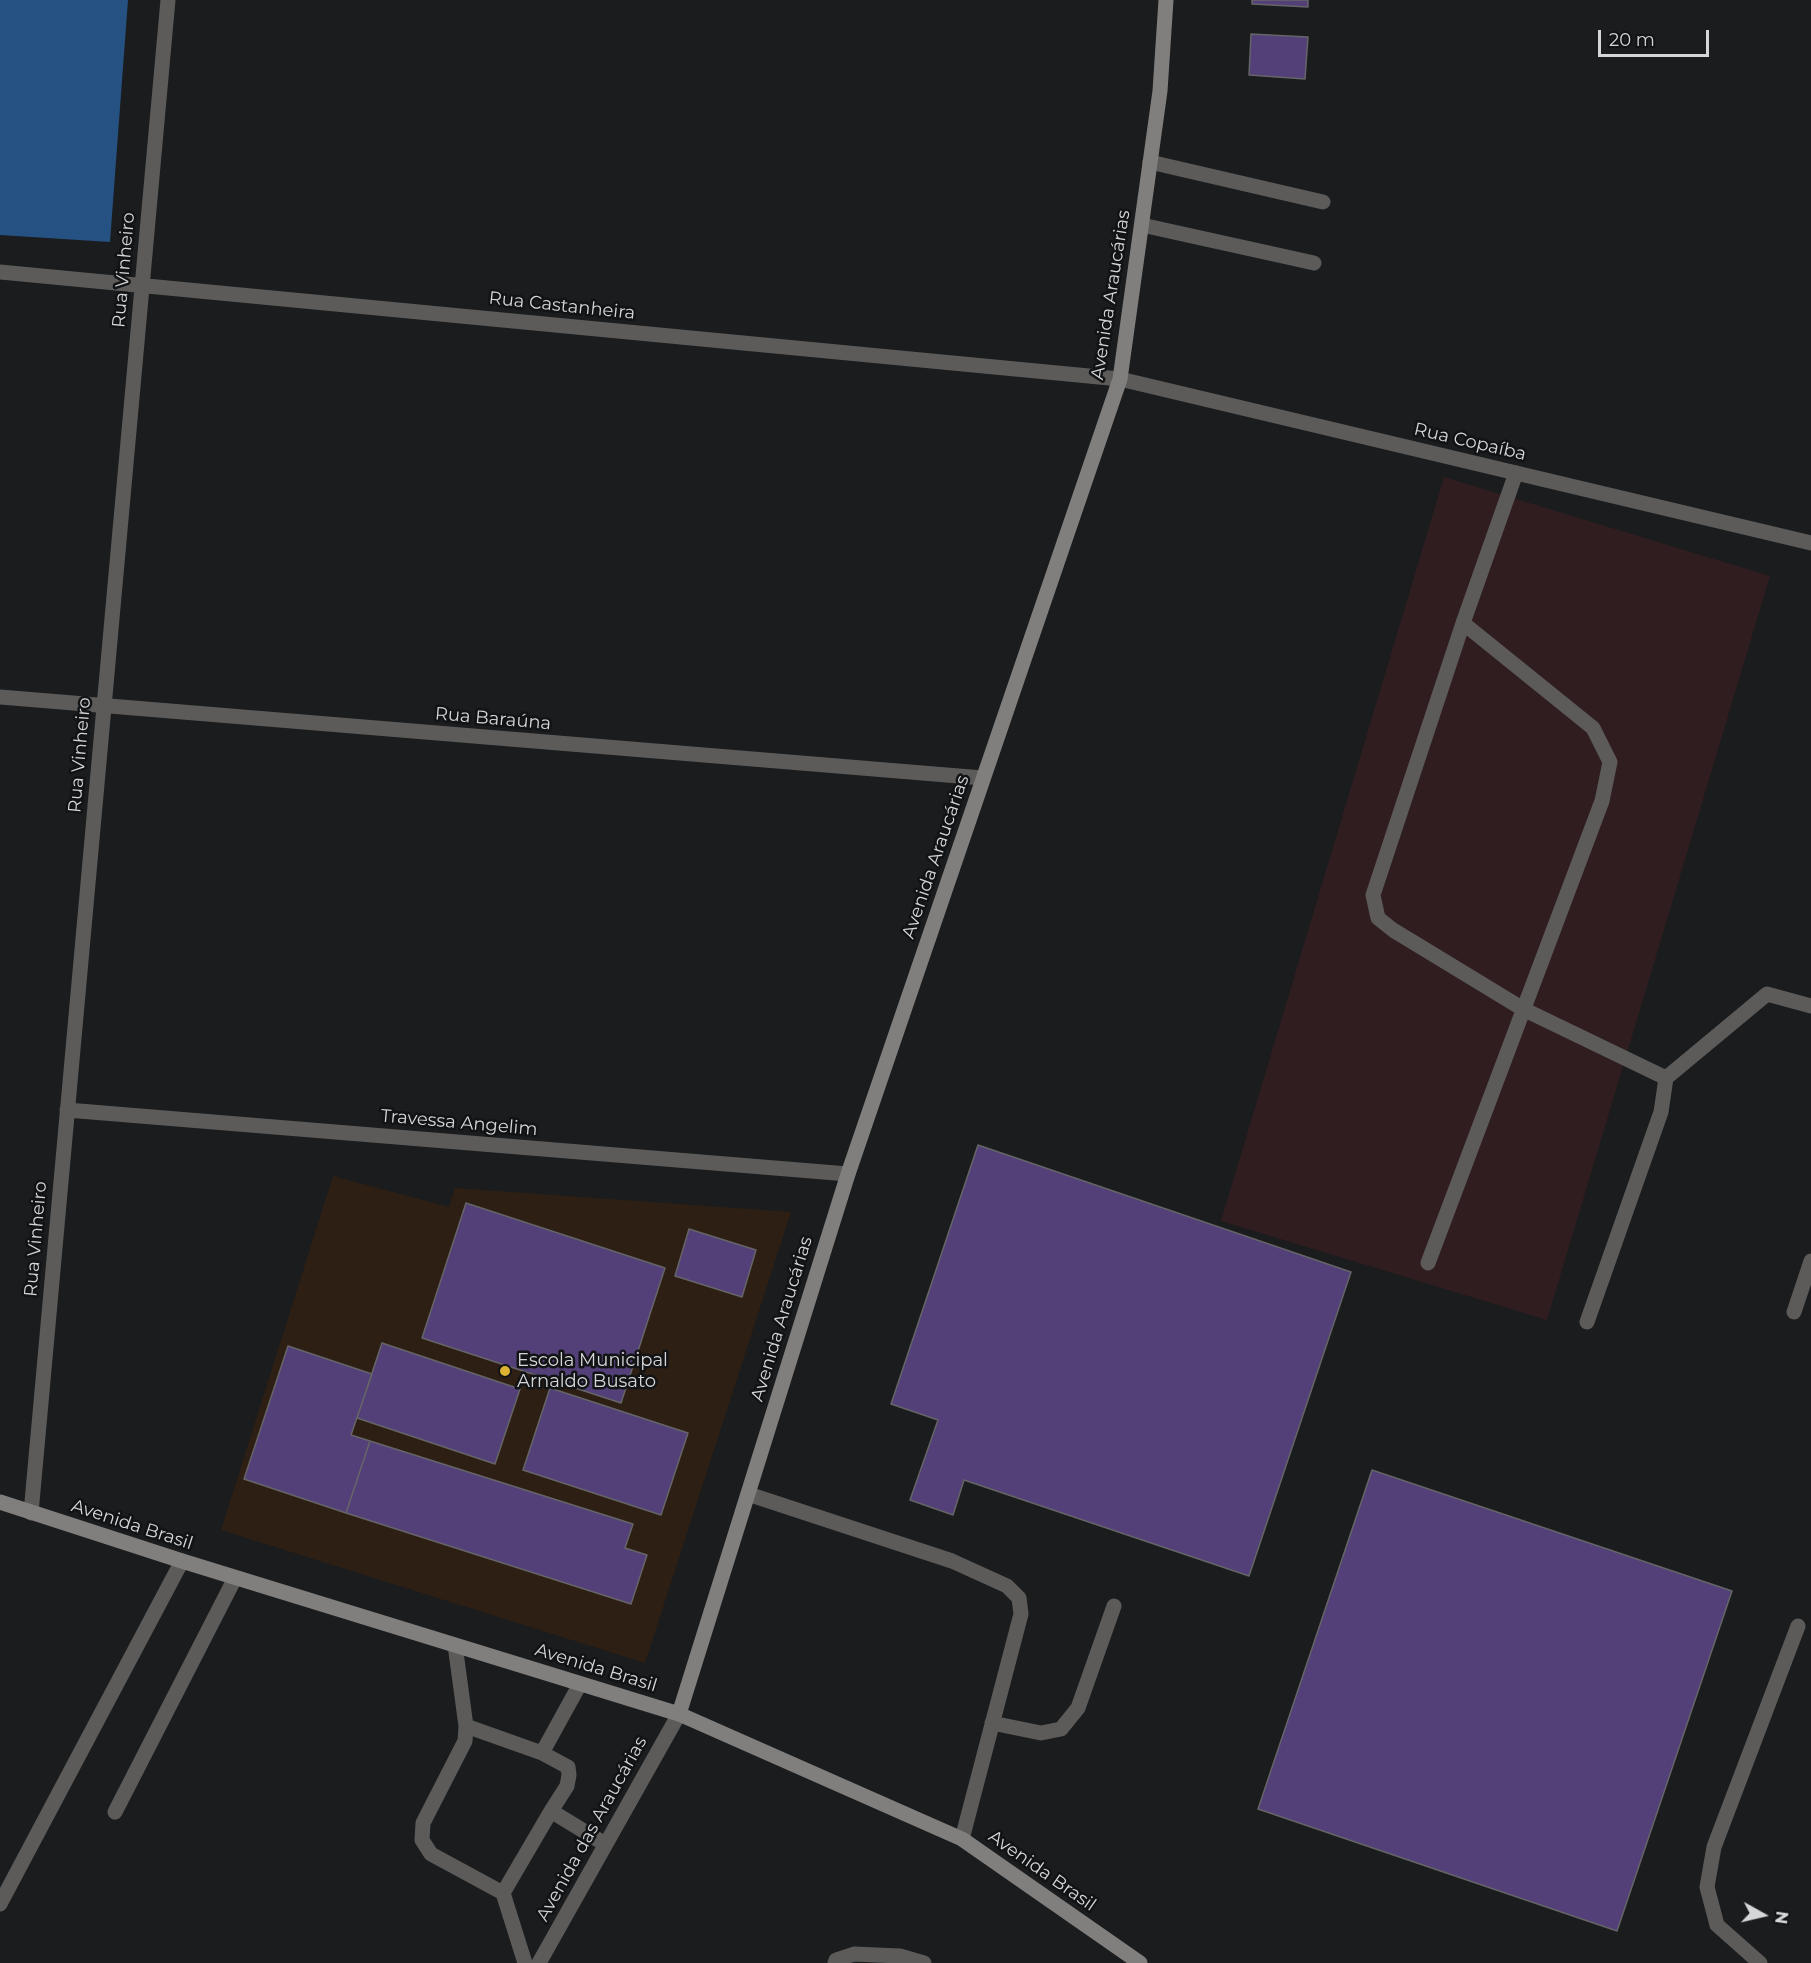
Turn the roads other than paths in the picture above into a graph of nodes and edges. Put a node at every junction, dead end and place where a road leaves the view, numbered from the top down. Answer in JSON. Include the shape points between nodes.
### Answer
{"nodes":[{"id":1,"x":168,"y":0,"type":"edge"},
{"id":2,"x":1166,"y":0,"type":"edge"},
{"id":3,"x":1150,"y":162,"type":"junction"},
{"id":4,"x":1323,"y":202,"type":"dead end"},
{"id":5,"x":1142,"y":225,"type":"junction"},
{"id":6,"x":1314,"y":263,"type":"dead end"},
{"id":7,"x":0,"y":272,"type":"edge"},
{"id":8,"x":142,"y":285,"type":"junction"},
{"id":9,"x":1120,"y":380,"type":"junction"},
{"id":10,"x":1516,"y":473,"type":"junction"},
{"id":11,"x":1811,"y":543,"type":"edge"},
{"id":12,"x":1463,"y":623,"type":"junction"},
{"id":13,"x":0,"y":697,"type":"edge"},
{"id":14,"x":104,"y":706,"type":"junction"},
{"id":15,"x":983,"y":778,"type":"junction"},
{"id":16,"x":1811,"y":1006,"type":"edge"},
{"id":17,"x":1523,"y":1009,"type":"junction"},
{"id":18,"x":1666,"y":1078,"type":"junction"},
{"id":19,"x":68,"y":1110,"type":"junction"},
{"id":20,"x":848,"y":1174,"type":"junction"},
{"id":21,"x":1811,"y":1261,"type":"edge"},
{"id":22,"x":1428,"y":1263,"type":"dead end"},
{"id":23,"x":1794,"y":1312,"type":"dead end"},
{"id":24,"x":1587,"y":1322,"type":"dead end"},
{"id":25,"x":748,"y":1494,"type":"junction"},
{"id":26,"x":0,"y":1502,"type":"edge"},
{"id":27,"x":31,"y":1513,"type":"junction"},
{"id":28,"x":182,"y":1561,"type":"junction"},
{"id":29,"x":236,"y":1578,"type":"junction"},
{"id":30,"x":1114,"y":1606,"type":"dead end"},
{"id":31,"x":1798,"y":1626,"type":"dead end"},
{"id":32,"x":455,"y":1646,"type":"junction"},
{"id":33,"x":580,"y":1684,"type":"junction"},
{"id":34,"x":679,"y":1714,"type":"junction"},
{"id":35,"x":992,"y":1723,"type":"junction"},
{"id":36,"x":466,"y":1726,"type":"junction"},
{"id":37,"x":542,"y":1753,"type":"junction"},
{"id":38,"x":551,"y":1811,"type":"junction"},
{"id":39,"x":115,"y":1812,"type":"dead end"},
{"id":40,"x":962,"y":1839,"type":"junction"},
{"id":41,"x":605,"y":1844,"type":"junction"},
{"id":42,"x":503,"y":1893,"type":"junction"},
{"id":43,"x":0,"y":1904,"type":"edge"},
{"id":44,"x":525,"y":1963,"type":"edge"},
{"id":45,"x":538,"y":1963,"type":"edge"},
{"id":46,"x":835,"y":1963,"type":"edge"},
{"id":47,"x":924,"y":1963,"type":"edge"},
{"id":48,"x":1140,"y":1963,"type":"edge"},
{"id":49,"x":1760,"y":1963,"type":"edge"}],
"edges":[{"from":1,"to":8,"type":"street","name":"Rua Vinheiro"},
{"from":2,"to":3,"type":"main road","name":"Avenida Araucárias"},
{"from":3,"to":4,"type":"street"},
{"from":3,"to":5,"type":"main road","name":"Avenida Araucárias"},
{"from":5,"to":6,"type":"street"},
{"from":5,"to":9,"type":"main road","name":"Avenida Araucárias"},
{"from":7,"to":8,"type":"street","name":"Rua Castanheira"},
{"from":8,"to":9,"type":"street","name":"Rua Castanheira"},
{"from":8,"to":14,"type":"street","name":"Rua Vinheiro"},
{"from":9,"to":10,"type":"street","name":"Rua Copaíba"},
{"from":9,"to":15,"type":"main road","name":"Avenida Araucárias"},
{"from":10,"to":11,"type":"street","name":"Rua Copaíba"},
{"from":10,"to":12,"type":"street"},
{"from":12,"to":17,"type":"street","via":[[1593,728],[1610,762],[1602,801]]},
{"from":12,"to":17,"type":"street","via":[[1372,895],[1378,918],[1393,930]]},
{"from":13,"to":14,"type":"street","name":"Rua Baraúna"},
{"from":14,"to":15,"type":"street","name":"Rua Baraúna"},
{"from":14,"to":19,"type":"street","name":"Rua Vinheiro"},
{"from":15,"to":20,"type":"main road","name":"Avenida Araucárias"},
{"from":16,"to":18,"type":"street","via":[[1767,994]]},
{"from":17,"to":18,"type":"street"},
{"from":17,"to":22,"type":"street"},
{"from":18,"to":24,"type":"street","via":[[1661,1112]]},
{"from":19,"to":20,"type":"street","name":"Travessa Angelim"},
{"from":19,"to":27,"type":"street","name":"Rua Vinheiro"},
{"from":20,"to":25,"type":"main road","name":"Avenida Araucárias"},
{"from":21,"to":23,"type":"street"},
{"from":25,"to":34,"type":"main road","name":"Avenida Araucárias"},
{"from":25,"to":35,"type":"street","via":[[952,1561],[1007,1586],[1019,1598],[1021,1614]]},
{"from":26,"to":27,"type":"main road","name":"Avenida Brasil"},
{"from":27,"to":28,"type":"main road","name":"Avenida Brasil"},
{"from":28,"to":29,"type":"main road","name":"Avenida Brasil"},
{"from":28,"to":43,"type":"street"},
{"from":29,"to":32,"type":"main road","name":"Avenida Brasil"},
{"from":29,"to":39,"type":"street"},
{"from":30,"to":35,"type":"street","via":[[1078,1708],[1061,1729],[1041,1733]]},
{"from":31,"to":49,"type":"street","via":[[1713,1847],[1707,1887],[1717,1925]]},
{"from":32,"to":33,"type":"main road","name":"Avenida Brasil"},
{"from":32,"to":36,"type":"street"},
{"from":33,"to":34,"type":"main road","name":"Avenida Brasil"},
{"from":33,"to":37,"type":"street"},
{"from":34,"to":40,"type":"main road","name":"Avenida Brasil"},
{"from":34,"to":41,"type":"street","name":"Avenida das Araucárias"},
{"from":35,"to":40,"type":"street"},
{"from":36,"to":37,"type":"street"},
{"from":36,"to":42,"type":"street","via":[[465,1741],[423,1823],[422,1840],[431,1854]]},
{"from":37,"to":38,"type":"street","via":[[568,1767],[567,1786]]},
{"from":38,"to":41,"type":"street"},
{"from":38,"to":42,"type":"street"},
{"from":40,"to":48,"type":"main road","name":"Avenida Brasil"},
{"from":41,"to":45,"type":"street","name":"Avenida das Araucárias"},
{"from":42,"to":44,"type":"street"},
{"from":46,"to":47,"type":"street","via":[[854,1954],[900,1956]]}]}
